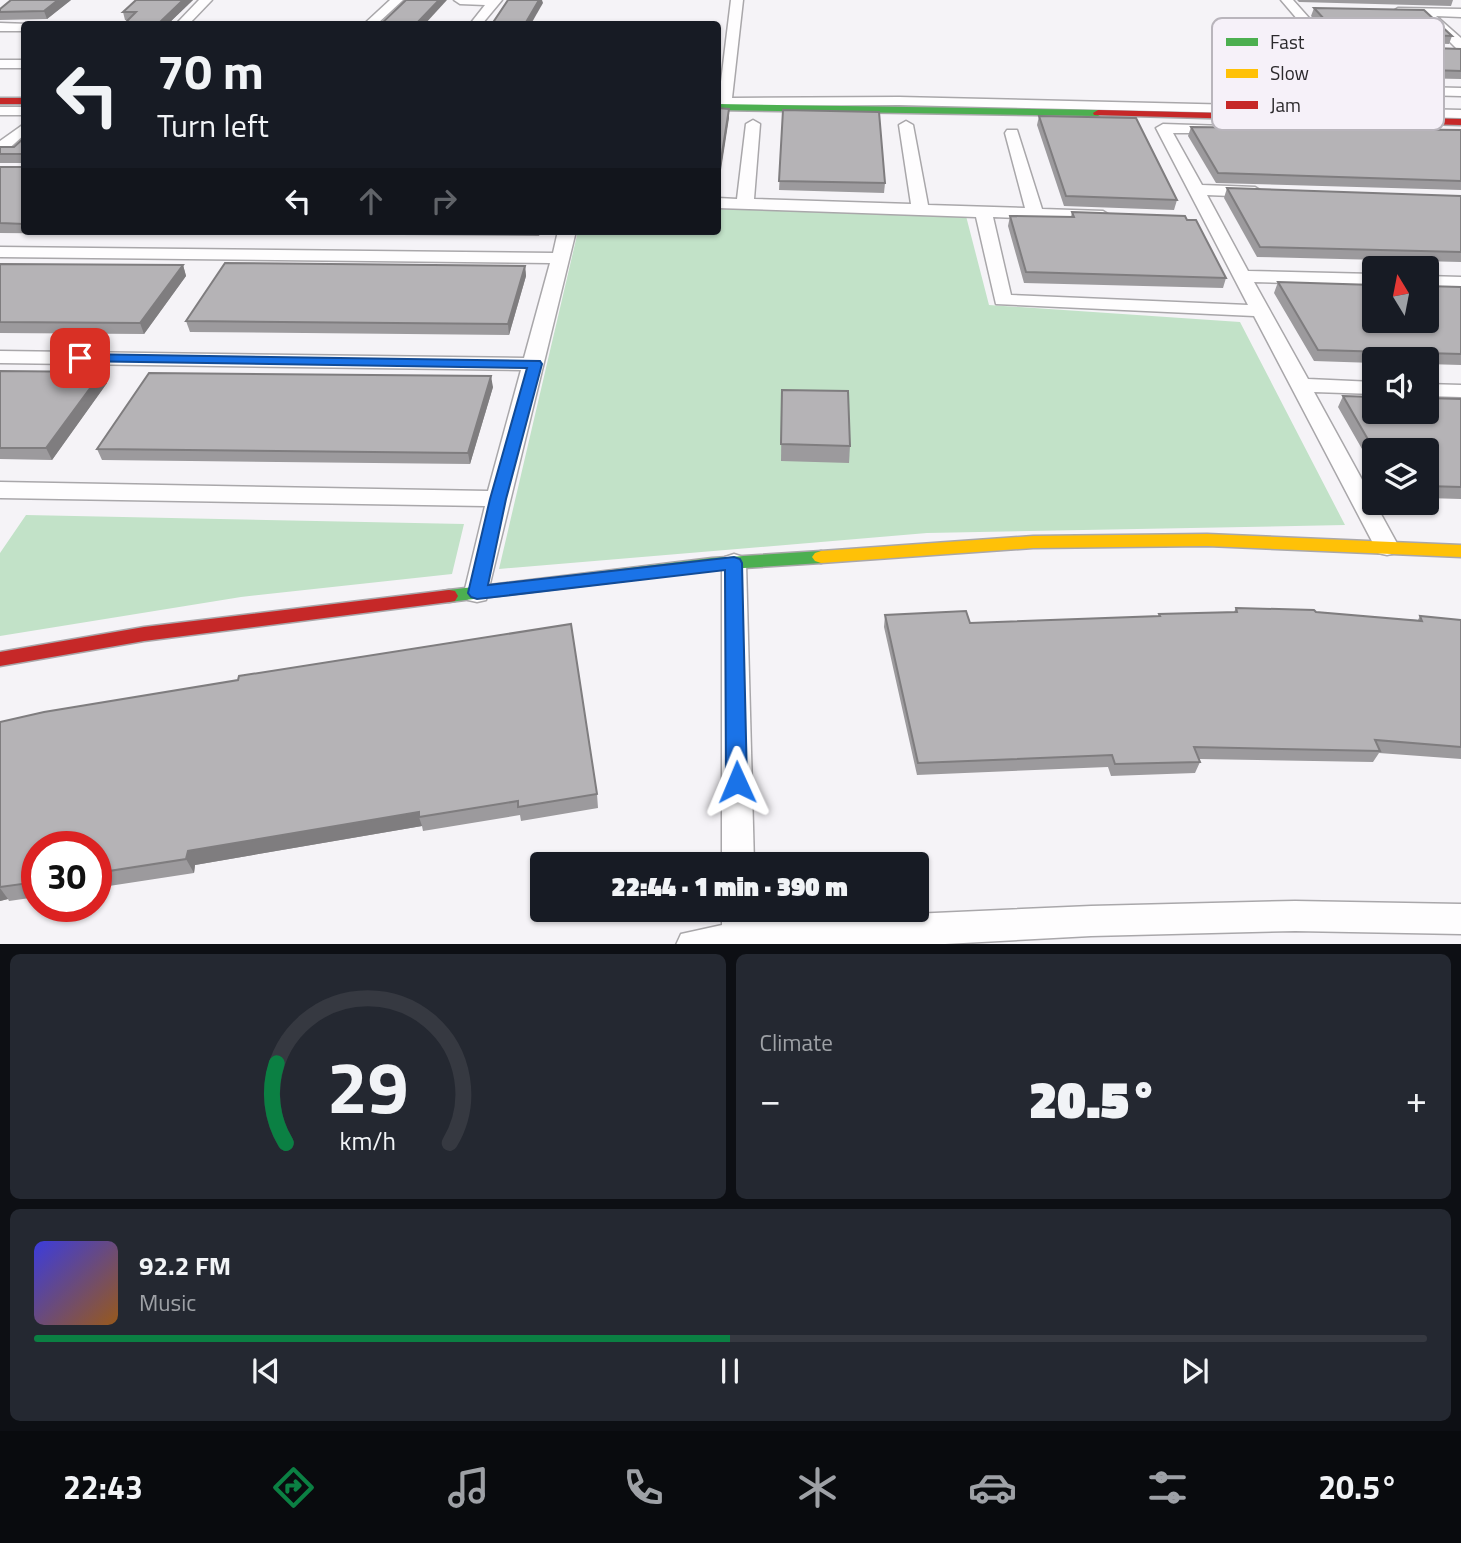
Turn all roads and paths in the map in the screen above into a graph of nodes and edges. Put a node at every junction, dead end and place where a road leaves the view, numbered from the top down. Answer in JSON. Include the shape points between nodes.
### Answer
{"nodes":[{"id":1,"x":206,"y":0,"type":"edge"},
{"id":2,"x":397,"y":0,"type":"edge"},
{"id":3,"x":460,"y":0,"type":"edge"},
{"id":4,"x":737,"y":0,"type":"edge"},
{"id":5,"x":1455,"y":0,"type":"edge"},
{"id":6,"x":496,"y":1,"type":"edge"},
{"id":7,"x":1461,"y":5,"type":"edge"},
{"id":8,"x":1386,"y":12,"type":"edge"},
{"id":9,"x":1425,"y":12,"type":"junction"},
{"id":10,"x":1461,"y":13,"type":"edge"},
{"id":11,"x":1432,"y":18,"type":"edge"},
{"id":12,"x":185,"y":21,"type":"edge"},
{"id":13,"x":373,"y":21,"type":"edge"},
{"id":14,"x":479,"y":21,"type":"edge"},
{"id":15,"x":0,"y":27,"type":"edge"},
{"id":16,"x":21,"y":27,"type":"edge"},
{"id":17,"x":1444,"y":29,"type":"edge"},
{"id":18,"x":1461,"y":45,"type":"edge"},
{"id":19,"x":0,"y":64,"type":"edge"},
{"id":20,"x":21,"y":64,"type":"edge"},
{"id":21,"x":721,"y":98,"type":"edge"},
{"id":22,"x":0,"y":101,"type":"edge"},
{"id":23,"x":21,"y":101,"type":"edge"},
{"id":24,"x":721,"y":104,"type":"edge"},
{"id":25,"x":721,"y":104,"type":"edge"},
{"id":26,"x":1212,"y":108,"type":"edge"},
{"id":27,"x":0,"y":111,"type":"edge"},
{"id":28,"x":21,"y":111,"type":"edge"},
{"id":29,"x":1212,"y":116,"type":"edge"},
{"id":30,"x":753,"y":124,"type":"dead end"},
{"id":31,"x":906,"y":125,"type":"dead end"},
{"id":32,"x":1212,"y":129,"type":"edge"},
{"id":33,"x":1262,"y":130,"type":"edge"},
{"id":34,"x":21,"y":131,"type":"edge"},
{"id":35,"x":1012,"y":133,"type":"dead end"},
{"id":36,"x":1461,"y":134,"type":"edge"},
{"id":37,"x":0,"y":149,"type":"edge"},
{"id":38,"x":1197,"y":190,"type":"junction"},
{"id":39,"x":1267,"y":192,"type":"edge"},
{"id":40,"x":721,"y":203,"type":"edge"},
{"id":41,"x":745,"y":204,"type":"junction"},
{"id":42,"x":920,"y":209,"type":"junction"},
{"id":43,"x":983,"y":211,"type":"junction"},
{"id":44,"x":1035,"y":214,"type":"junction"},
{"id":45,"x":1115,"y":216,"type":"edge"},
{"id":46,"x":566,"y":235,"type":"edge"},
{"id":47,"x":0,"y":252,"type":"edge"},
{"id":48,"x":560,"y":258,"type":"junction"},
{"id":49,"x":1240,"y":276,"type":"junction"},
{"id":50,"x":1362,"y":280,"type":"edge"},
{"id":51,"x":1439,"y":282,"type":"edge"},
{"id":52,"x":1461,"y":283,"type":"edge"},
{"id":53,"x":1260,"y":312,"type":"junction"},
{"id":54,"x":0,"y":357,"type":"edge"},
{"id":55,"x":535,"y":364,"type":"junction"},
{"id":56,"x":1301,"y":386,"type":"junction"},
{"id":57,"x":1362,"y":388,"type":"edge"},
{"id":58,"x":1439,"y":390,"type":"edge"},
{"id":59,"x":1461,"y":391,"type":"edge"},
{"id":60,"x":0,"y":491,"type":"edge"},
{"id":61,"x":498,"y":499,"type":"junction"},
{"id":62,"x":1387,"y":547,"type":"junction"},
{"id":63,"x":1461,"y":551,"type":"edge"},
{"id":64,"x":734,"y":563,"type":"junction"},
{"id":65,"x":477,"y":593,"type":"junction"},
{"id":66,"x":0,"y":659,"type":"edge"},
{"id":67,"x":738,"y":852,"type":"edge"},
{"id":68,"x":1461,"y":919,"type":"edge"},
{"id":69,"x":739,"y":924,"type":"edge"},
{"id":70,"x":911,"y":938,"type":"edge"},
{"id":71,"x":693,"y":944,"type":"edge"}],
"edges":[{"from":1,"to":12,"type":"street"},
{"from":2,"to":13,"type":"street"},
{"from":3,"to":6,"type":"street"},
{"from":4,"to":21,"type":"street"},
{"from":5,"to":7,"type":"street"},
{"from":6,"to":14,"type":"street"},
{"from":8,"to":9,"type":"street"},
{"from":9,"to":10,"type":"street"},
{"from":9,"to":11,"type":"street"},
{"from":15,"to":16,"type":"street"},
{"from":17,"to":18,"type":"street"},
{"from":19,"to":20,"type":"street"},
{"from":22,"to":23,"type":"street"},
{"from":24,"to":26,"type":"street","via":[[911,101]]},
{"from":25,"to":29,"type":"street"},
{"from":27,"to":28,"type":"street"},
{"from":30,"to":41,"type":"street"},
{"from":31,"to":42,"type":"street"},
{"from":32,"to":38,"type":"street","via":[[1163,128]]},
{"from":33,"to":36,"type":"street"},
{"from":34,"to":37,"type":"street"},
{"from":35,"to":44,"type":"street"},
{"from":38,"to":39,"type":"street"},
{"from":38,"to":49,"type":"street","via":[[1203,219]]},
{"from":40,"to":41,"type":"street"},
{"from":41,"to":42,"type":"street"},
{"from":42,"to":43,"type":"street"},
{"from":43,"to":44,"type":"street"},
{"from":43,"to":53,"type":"street","via":[[1003,300]]},
{"from":44,"to":45,"type":"street"},
{"from":46,"to":48,"type":"street"},
{"from":47,"to":48,"type":"street"},
{"from":48,"to":55,"type":"street"},
{"from":49,"to":50,"type":"street"},
{"from":49,"to":53,"type":"street"},
{"from":51,"to":52,"type":"street"},
{"from":53,"to":56,"type":"street"},
{"from":54,"to":55,"type":"street"},
{"from":55,"to":61,"type":"street"},
{"from":56,"to":57,"type":"street"},
{"from":56,"to":62,"type":"street"},
{"from":58,"to":59,"type":"street"},
{"from":60,"to":61,"type":"street"},
{"from":61,"to":65,"type":"street"},
{"from":62,"to":63,"type":"street"},
{"from":62,"to":64,"type":"street","via":[[1207,540],[1033,541]]},
{"from":64,"to":65,"type":"street"},
{"from":64,"to":67,"type":"street"},
{"from":65,"to":66,"type":"street","via":[[144,634]]},
{"from":68,"to":70,"type":"street","via":[[1091,921]]},
{"from":69,"to":70,"type":"street"},
{"from":69,"to":71,"type":"street"}]}
